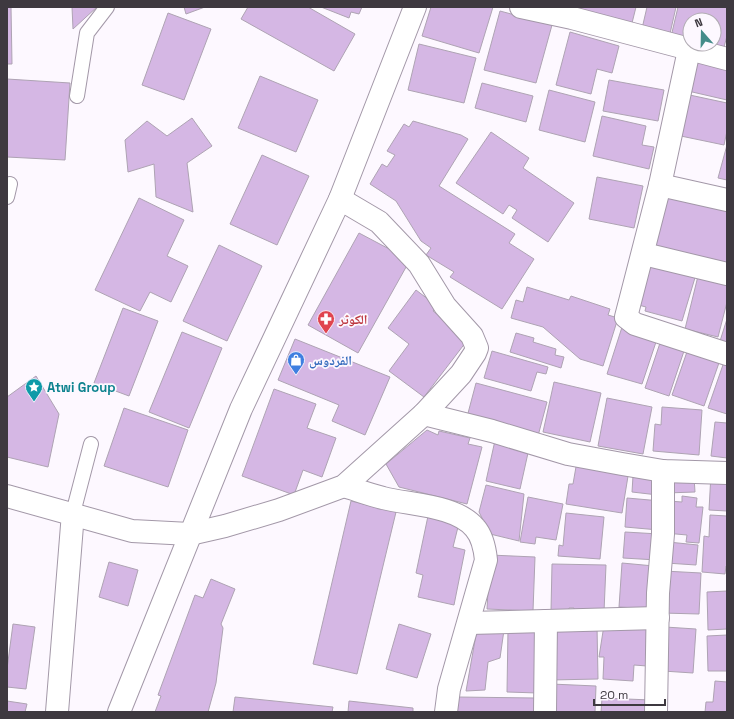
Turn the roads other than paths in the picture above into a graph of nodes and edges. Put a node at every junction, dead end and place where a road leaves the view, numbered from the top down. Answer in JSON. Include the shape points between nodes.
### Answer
{"nodes":[{"id":1,"x":107,"y":7,"type":"edge"},
{"id":2,"x":414,"y":7,"type":"edge"},
{"id":3,"x":521,"y":7,"type":"edge"},
{"id":4,"x":682,"y":48,"type":"edge"},
{"id":5,"x":689,"y":52,"type":"edge"},
{"id":6,"x":697,"y":52,"type":"edge"},
{"id":7,"x":727,"y":59,"type":"edge"},
{"id":8,"x":77,"y":96,"type":"dead end"},
{"id":9,"x":660,"y":185,"type":"junction"},
{"id":10,"x":340,"y":198,"type":"junction"},
{"id":11,"x":727,"y":200,"type":"edge"},
{"id":12,"x":644,"y":254,"type":"junction"},
{"id":13,"x":727,"y":274,"type":"edge"},
{"id":14,"x":727,"y":354,"type":"edge"},
{"id":15,"x":424,"y":414,"type":"junction"},
{"id":16,"x":91,"y":444,"type":"dead end"},
{"id":17,"x":663,"y":470,"type":"junction"},
{"id":18,"x":727,"y":473,"type":"edge"},
{"id":19,"x":344,"y":486,"type":"junction"},
{"id":20,"x":7,"y":496,"type":"edge"},
{"id":21,"x":73,"y":513,"type":"junction"},
{"id":22,"x":190,"y":534,"type":"junction"},
{"id":23,"x":658,"y":618,"type":"junction"},
{"id":24,"x":546,"y":621,"type":"junction"},
{"id":25,"x":469,"y":624,"type":"junction"},
{"id":26,"x":57,"y":712,"type":"edge"},
{"id":27,"x":119,"y":712,"type":"edge"},
{"id":28,"x":446,"y":712,"type":"edge"},
{"id":29,"x":545,"y":712,"type":"edge"},
{"id":30,"x":656,"y":712,"type":"edge"}],
"edges":[{"from":1,"to":8,"type":"lane","via":[[88,33]]},
{"from":2,"to":10,"type":"street"},
{"from":3,"to":4,"type":"street"},
{"from":5,"to":9,"type":"street"},
{"from":6,"to":7,"type":"street"},
{"from":9,"to":11,"type":"street"},
{"from":9,"to":12,"type":"street"},
{"from":10,"to":15,"type":"street","via":[[379,222],[419,264],[445,306],[472,336],[477,348],[462,374]]},
{"from":10,"to":22,"type":"street","via":[[241,409]]},
{"from":12,"to":13,"type":"street"},
{"from":12,"to":14,"type":"street","via":[[626,317],[635,324]]},
{"from":15,"to":17,"type":"street","via":[[568,454]]},
{"from":15,"to":19,"type":"street"},
{"from":16,"to":21,"type":"lane"},
{"from":17,"to":18,"type":"street"},
{"from":17,"to":23,"type":"street","via":[[663,534]]},
{"from":19,"to":22,"type":"street","via":[[272,512]]},
{"from":19,"to":25,"type":"street","via":[[383,498],[454,513],[475,528],[486,560]]},
{"from":20,"to":21,"type":"street"},
{"from":21,"to":22,"type":"street","via":[[132,531]]},
{"from":21,"to":26,"type":"street"},
{"from":22,"to":27,"type":"street"},
{"from":23,"to":24,"type":"street"},
{"from":23,"to":30,"type":"street"},
{"from":24,"to":25,"type":"street"},
{"from":24,"to":29,"type":"street"},
{"from":25,"to":28,"type":"street","via":[[449,689]]}]}
